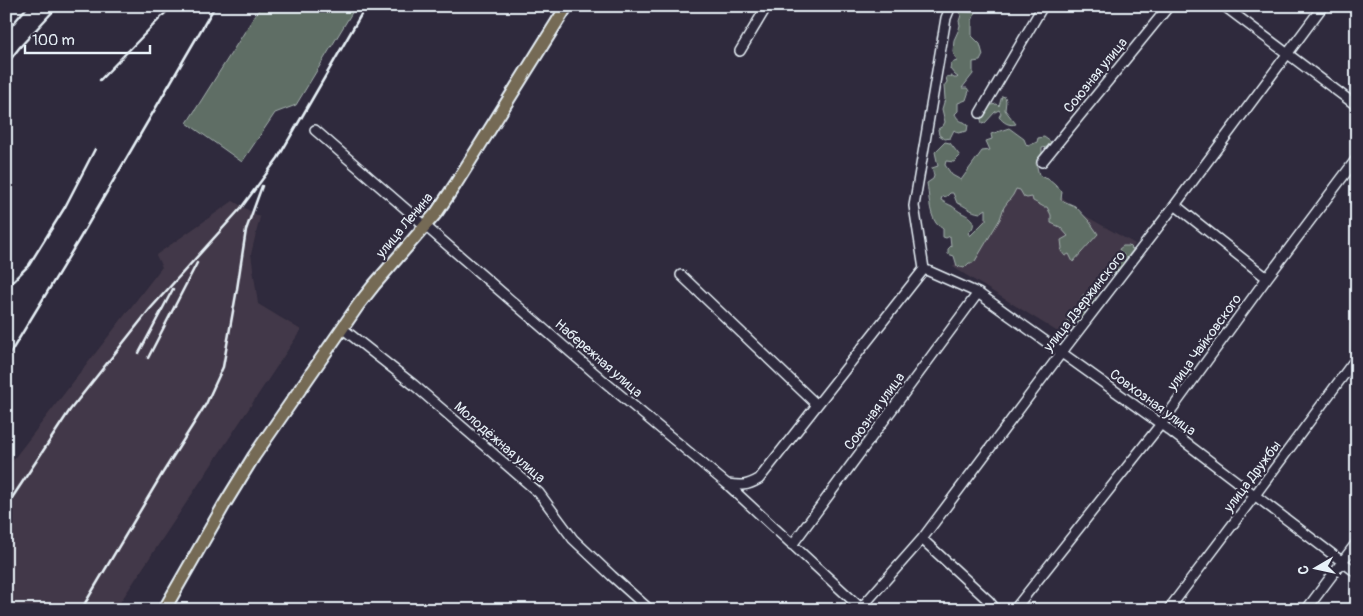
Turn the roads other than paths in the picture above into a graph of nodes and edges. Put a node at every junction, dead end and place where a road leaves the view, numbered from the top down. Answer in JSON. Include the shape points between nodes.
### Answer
{"nodes":[{"id":1,"x":567,"y":6,"type":"edge"},
{"id":2,"x":767,"y":6,"type":"edge"},
{"id":3,"x":951,"y":6,"type":"edge"},
{"id":4,"x":1043,"y":6,"type":"edge"},
{"id":5,"x":1169,"y":6,"type":"edge"},
{"id":6,"x":1224,"y":6,"type":"edge"},
{"id":7,"x":1323,"y":6,"type":"edge"},
{"id":8,"x":740,"y":51,"type":"dead end"},
{"id":9,"x":1289,"y":54,"type":"junction"},
{"id":10,"x":1357,"y":106,"type":"edge"},
{"id":11,"x":980,"y":113,"type":"dead end"},
{"id":12,"x":316,"y":130,"type":"dead end"},
{"id":13,"x":1357,"y":158,"type":"edge"},
{"id":14,"x":1042,"y":162,"type":"dead end"},
{"id":15,"x":1175,"y":205,"type":"junction"},
{"id":16,"x":425,"y":226,"type":"junction"},
{"id":17,"x":924,"y":269,"type":"junction"},
{"id":18,"x":681,"y":275,"type":"dead end"},
{"id":19,"x":1267,"y":278,"type":"junction"},
{"id":20,"x":978,"y":293,"type":"junction"},
{"id":21,"x":342,"y":328,"type":"junction"},
{"id":22,"x":1062,"y":352,"type":"junction"},
{"id":23,"x":1357,"y":357,"type":"edge"},
{"id":24,"x":817,"y":405,"type":"junction"},
{"id":25,"x":1161,"y":424,"type":"junction"},
{"id":26,"x":727,"y":484,"type":"junction"},
{"id":27,"x":1255,"y":495,"type":"junction"},
{"id":28,"x":922,"y":539,"type":"junction"},
{"id":29,"x":1357,"y":542,"type":"edge"},
{"id":30,"x":792,"y":545,"type":"junction"},
{"id":31,"x":1342,"y":561,"type":"junction"},
{"id":32,"x":1357,"y":573,"type":"edge"},
{"id":33,"x":862,"y":609,"type":"edge"},
{"id":34,"x":164,"y":610,"type":"edge"},
{"id":35,"x":650,"y":610,"type":"edge"},
{"id":36,"x":996,"y":610,"type":"edge"},
{"id":37,"x":1014,"y":610,"type":"edge"},
{"id":38,"x":1168,"y":610,"type":"edge"},
{"id":39,"x":1306,"y":610,"type":"edge"}],
"edges":[{"from":1,"to":16,"type":"main road","name":"улица Ленина","via":[[456,185]]},
{"from":2,"to":8,"type":"street"},
{"from":3,"to":17,"type":"street","via":[[946,18],[914,206]]},
{"from":4,"to":11,"type":"street"},
{"from":5,"to":14,"type":"street","name":"Союзная улица"},
{"from":6,"to":9,"type":"street"},
{"from":7,"to":9,"type":"street","name":"улица Дзержинского"},
{"from":9,"to":10,"type":"street"},
{"from":9,"to":15,"type":"street","name":"улица Дзержинского"},
{"from":12,"to":16,"type":"street","name":"Набережная улица"},
{"from":13,"to":19,"type":"street","name":"улица Чайковского"},
{"from":15,"to":19,"type":"street"},
{"from":15,"to":22,"type":"street","name":"улица Дзержинского"},
{"from":16,"to":21,"type":"main road","name":"улица Ленина"},
{"from":16,"to":26,"type":"street","name":"Набережная улица"},
{"from":17,"to":20,"type":"street","name":"Совхозная улица"},
{"from":17,"to":24,"type":"street"},
{"from":18,"to":24,"type":"street"},
{"from":19,"to":25,"type":"street","name":"улица Чайковского"},
{"from":20,"to":22,"type":"street","name":"Совхозная улица"},
{"from":20,"to":30,"type":"street","name":"Союзная улица"},
{"from":21,"to":34,"type":"main road","name":"улица Ленина","via":[[254,456]]},
{"from":21,"to":35,"type":"street","name":"Молодёжная улица","via":[[537,492],[572,539]]},
{"from":22,"to":25,"type":"street","name":"Совхозная улица"},
{"from":22,"to":28,"type":"street","name":"улица Дзержинского"},
{"from":23,"to":27,"type":"street","name":"улица Дружбы"},
{"from":24,"to":26,"type":"street","via":[[759,479],[750,485]]},
{"from":25,"to":27,"type":"street","name":"Совхозная улица"},
{"from":25,"to":37,"type":"street","name":"улица Чайковского"},
{"from":26,"to":30,"type":"street","name":"Набережная улица"},
{"from":27,"to":31,"type":"street","name":"Совхозная улица"},
{"from":27,"to":38,"type":"street","name":"улица Дружбы"},
{"from":28,"to":33,"type":"street","name":"улица Дзержинского"},
{"from":28,"to":36,"type":"street"},
{"from":29,"to":31,"type":"street"},
{"from":30,"to":33,"type":"street","name":"Набережная улица"},
{"from":31,"to":32,"type":"street","name":"Совхозная улица"},
{"from":31,"to":39,"type":"street"}]}
